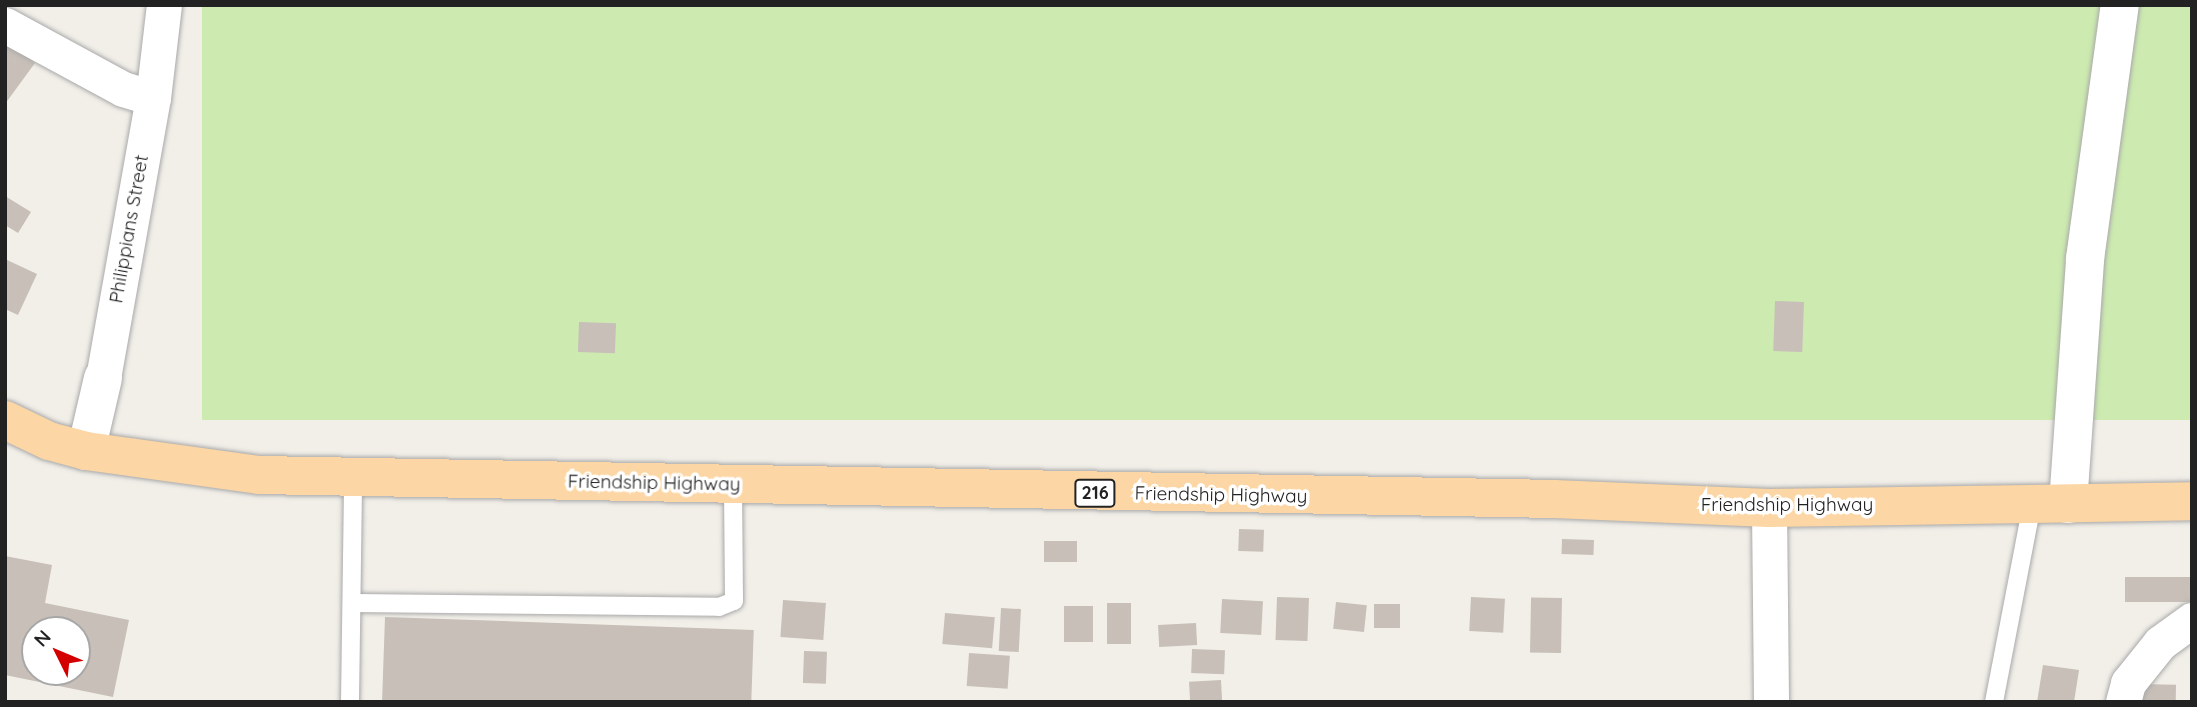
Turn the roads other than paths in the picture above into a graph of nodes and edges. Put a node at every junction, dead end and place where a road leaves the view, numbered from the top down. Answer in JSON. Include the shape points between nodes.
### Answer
{"nodes":[{"id":1,"x":164,"y":5,"type":"edge"},
{"id":2,"x":2120,"y":5,"type":"edge"},
{"id":3,"x":5,"y":25,"type":"edge"},
{"id":4,"x":153,"y":98,"type":"junction"},
{"id":5,"x":103,"y":378,"type":"joint"},
{"id":6,"x":5,"y":420,"type":"edge"},
{"id":7,"x":86,"y":451,"type":"junction"},
{"id":8,"x":353,"y":477,"type":"junction"},
{"id":9,"x":733,"y":485,"type":"junction"},
{"id":10,"x":2192,"y":501,"type":"edge"},
{"id":11,"x":2050,"y":504,"type":"junction"},
{"id":12,"x":1769,"y":508,"type":"junction"},
{"id":13,"x":352,"y":603,"type":"junction"},
{"id":14,"x":2192,"y":620,"type":"edge"},
{"id":15,"x":350,"y":702,"type":"edge"},
{"id":16,"x":1771,"y":702,"type":"edge"},
{"id":17,"x":1994,"y":702,"type":"edge"},
{"id":18,"x":2123,"y":702,"type":"edge"}],
"edges":[{"from":1,"to":4,"type":"street","name":"Philippians Street"},
{"from":2,"to":11,"type":"street"},
{"from":3,"to":4,"type":"street","via":[[123,89]]},
{"from":4,"to":5,"type":"street","name":"Philippians Street"},
{"from":5,"to":7,"type":"street","name":"Philippians Street"},
{"from":6,"to":7,"type":"main road","name":"Friendship Highway","number":"216","via":[[49,441]]},
{"from":7,"to":8,"type":"main road","name":"Friendship Highway","number":"216","via":[[258,475]]},
{"from":8,"to":9,"type":"main road","name":"Friendship Highway","number":"216"},
{"from":8,"to":13,"type":"lane"},
{"from":9,"to":12,"type":"main road","name":"Friendship Highway","number":"216","via":[[1554,499]]},
{"from":9,"to":13,"type":"lane","via":[[734,601],[719,607]]},
{"from":10,"to":11,"type":"main road","name":"Friendship Highway","number":"216"},
{"from":11,"to":12,"type":"main road","name":"Friendship Highway","number":"216"},
{"from":11,"to":17,"type":"lane"},
{"from":12,"to":16,"type":"street"},
{"from":13,"to":15,"type":"lane"},
{"from":14,"to":18,"type":"street","via":[[2160,643],[2129,683]]}]}
